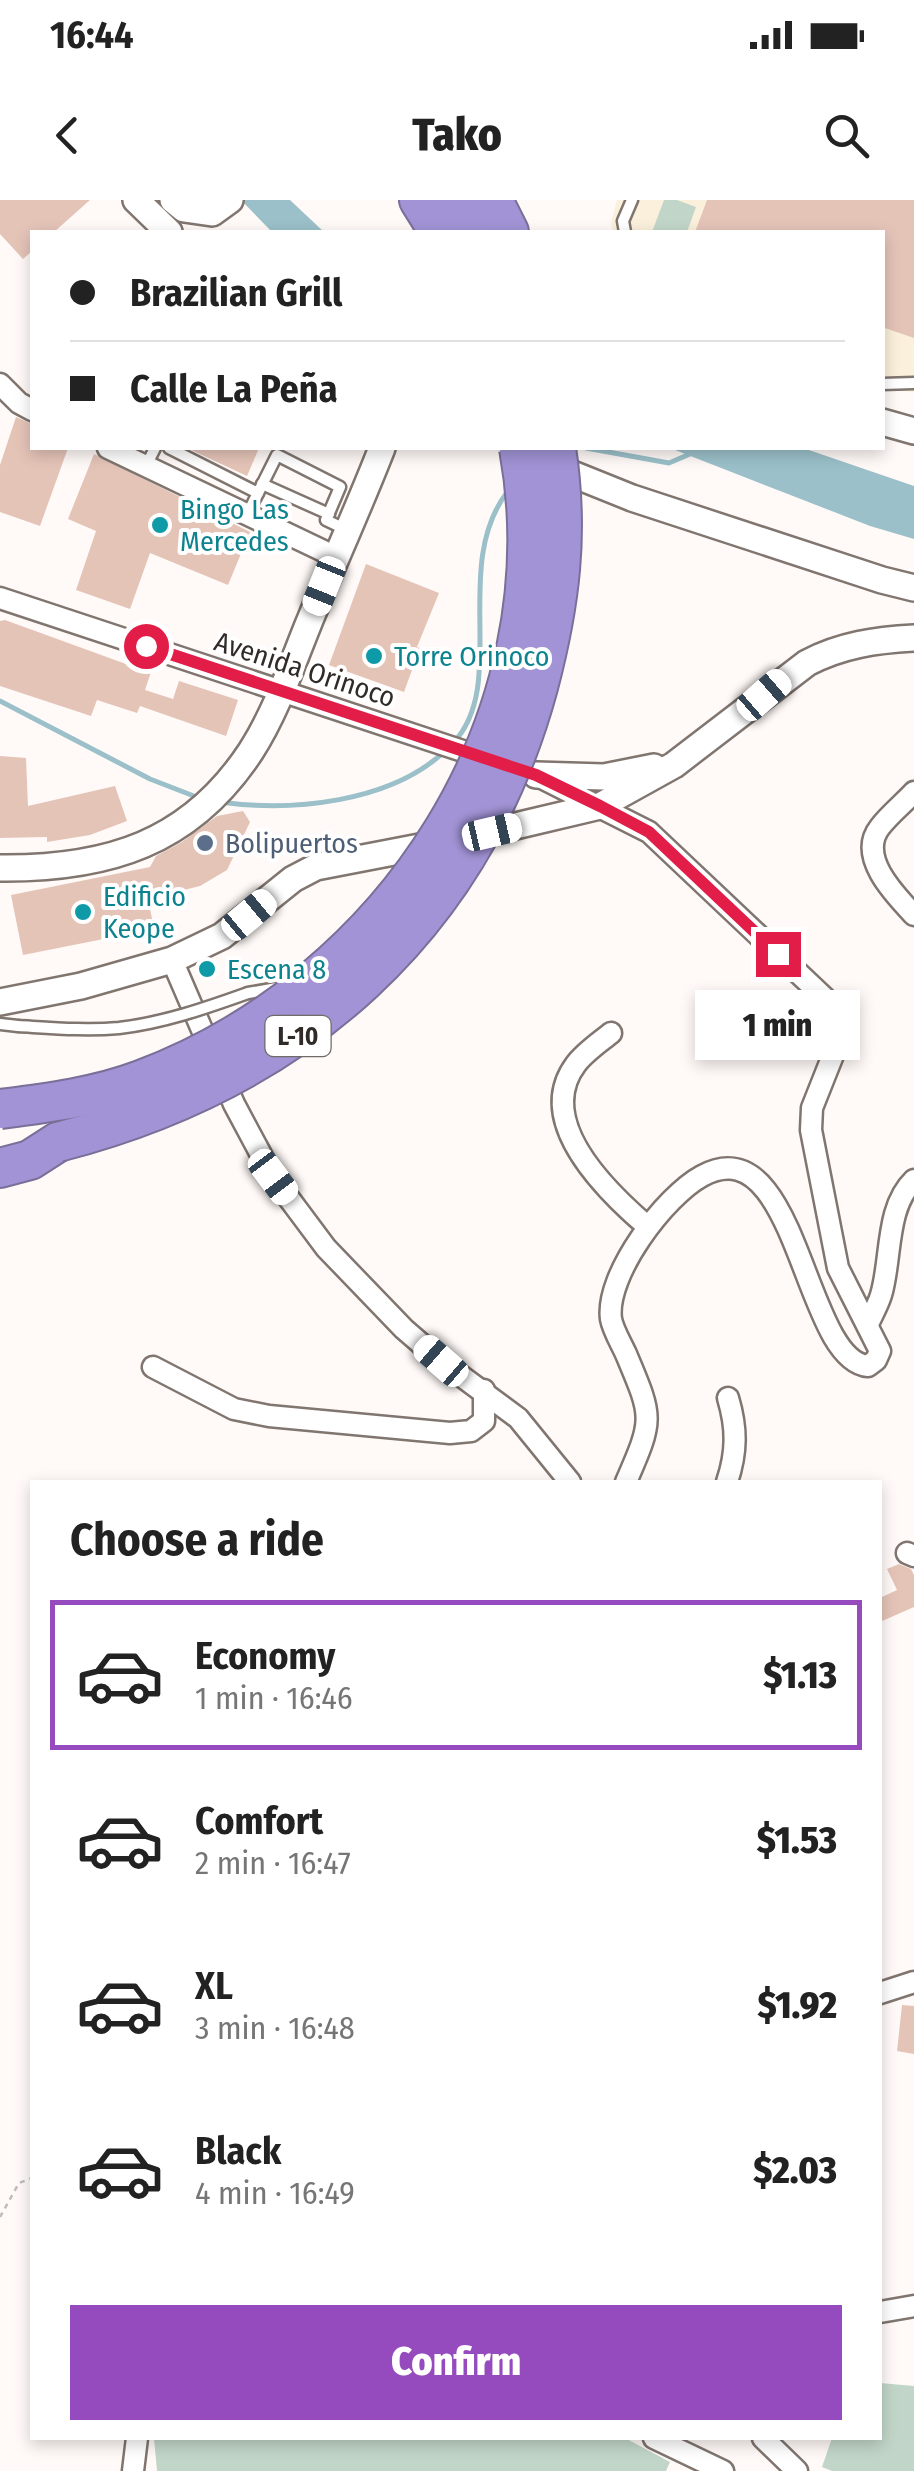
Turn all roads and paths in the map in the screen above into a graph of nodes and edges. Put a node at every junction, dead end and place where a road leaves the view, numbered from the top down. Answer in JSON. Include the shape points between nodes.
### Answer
{"nodes":[{"id":1,"x":136,"y":200,"type":"edge"},
{"id":2,"x":173,"y":200,"type":"edge"},
{"id":3,"x":397,"y":200,"type":"edge"},
{"id":4,"x":456,"y":200,"type":"edge"},
{"id":5,"x":492,"y":200,"type":"edge"},
{"id":6,"x":632,"y":200,"type":"edge"},
{"id":7,"x":221,"y":207,"type":"edge"},
{"id":8,"x":430,"y":225,"type":"edge"},
{"id":9,"x":167,"y":230,"type":"edge"},
{"id":10,"x":475,"y":230,"type":"edge"},
{"id":11,"x":508,"y":230,"type":"edge"},
{"id":12,"x":625,"y":230,"type":"edge"},
{"id":13,"x":914,"y":382,"type":"edge"},
{"id":14,"x":0,"y":384,"type":"edge"},
{"id":15,"x":885,"y":384,"type":"edge"},
{"id":16,"x":30,"y":409,"type":"edge"},
{"id":17,"x":914,"y":416,"type":"edge"},
{"id":18,"x":885,"y":421,"type":"edge"},
{"id":19,"x":885,"y":423,"type":"edge"},
{"id":20,"x":914,"y":430,"type":"edge"},
{"id":21,"x":117,"y":450,"type":"edge"},
{"id":22,"x":174,"y":450,"type":"edge"},
{"id":23,"x":381,"y":450,"type":"edge"},
{"id":24,"x":513,"y":450,"type":"edge"},
{"id":25,"x":519,"y":450,"type":"edge"},
{"id":26,"x":556,"y":450,"type":"edge"},
{"id":27,"x":274,"y":451,"type":"edge"},
{"id":28,"x":150,"y":457,"type":"edge"},
{"id":29,"x":260,"y":488,"type":"junction"},
{"id":30,"x":247,"y":515,"type":"junction"},
{"id":31,"x":338,"y":522,"type":"junction"},
{"id":32,"x":746,"y":536,"type":"junction"},
{"id":33,"x":336,"y":557,"type":"junction"},
{"id":34,"x":914,"y":588,"type":"edge"},
{"id":35,"x":0,"y":598,"type":"edge"},
{"id":36,"x":914,"y":605,"type":"edge"},
{"id":37,"x":914,"y":638,"type":"edge"},
{"id":38,"x":281,"y":691,"type":"junction"},
{"id":39,"x":687,"y":756,"type":"junction"},
{"id":40,"x":536,"y":775,"type":"junction"},
{"id":41,"x":914,"y":792,"type":"edge"},
{"id":42,"x":600,"y":806,"type":"junction"},
{"id":43,"x":0,"y":868,"type":"edge"},
{"id":44,"x":914,"y":915,"type":"edge"},
{"id":45,"x":172,"y":960,"type":"junction"},
{"id":46,"x":312,"y":982,"type":"junction"},
{"id":47,"x":0,"y":1002,"type":"edge"},
{"id":48,"x":0,"y":1024,"type":"edge"},
{"id":49,"x":611,"y":1033,"type":"dead end"},
{"id":50,"x":0,"y":1110,"type":"edge"},
{"id":51,"x":58,"y":1142,"type":"junction"},
{"id":52,"x":0,"y":1148,"type":"edge"},
{"id":53,"x":0,"y":1168,"type":"edge"},
{"id":54,"x":914,"y":1180,"type":"edge"},
{"id":55,"x":648,"y":1227,"type":"junction"},
{"id":56,"x":868,"y":1324,"type":"junction"},
{"id":57,"x":153,"y":1367,"type":"dead end"},
{"id":58,"x":484,"y":1390,"type":"junction"},
{"id":59,"x":728,"y":1398,"type":"dead end"},
{"id":60,"x":568,"y":1480,"type":"edge"},
{"id":61,"x":627,"y":1480,"type":"edge"},
{"id":62,"x":727,"y":1480,"type":"edge"},
{"id":63,"x":914,"y":1982,"type":"edge"},
{"id":64,"x":882,"y":1993,"type":"edge"},
{"id":65,"x":30,"y":2179,"type":"edge"},
{"id":66,"x":0,"y":2217,"type":"edge"},
{"id":67,"x":914,"y":2306,"type":"edge"},
{"id":68,"x":882,"y":2312,"type":"edge"},
{"id":69,"x":137,"y":2440,"type":"edge"},
{"id":70,"x":658,"y":2440,"type":"edge"},
{"id":71,"x":765,"y":2440,"type":"edge"},
{"id":72,"x":133,"y":2471,"type":"edge"},
{"id":73,"x":723,"y":2471,"type":"edge"},
{"id":74,"x":780,"y":2471,"type":"edge"},
{"id":75,"x":793,"y":2471,"type":"edge"}],
"edges":[{"from":1,"to":9,"type":"street"},
{"from":2,"to":7,"type":"street","via":[[184,209]]},
{"from":3,"to":8,"type":"street"},
{"from":4,"to":10,"type":"highway"},
{"from":5,"to":11,"type":"highway"},
{"from":6,"to":12,"type":"lane"},
{"from":13,"to":15,"type":"lane"},
{"from":14,"to":16,"type":"street"},
{"from":17,"to":18,"type":"street"},
{"from":19,"to":20,"type":"street"},
{"from":21,"to":28,"type":"street"},
{"from":22,"to":29,"type":"lane"},
{"from":23,"to":31,"type":"street"},
{"from":24,"to":32,"type":"street"},
{"from":25,"to":46,"type":"highway","number":"L-10","bridge":true,"via":[[524,605],[496,718],[432,851],[391,906]]},
{"from":26,"to":51,"type":"highway","number":"L-10","bridge":true,"via":[[564,534],[556,621],[517,758],[431,908],[354,992],[280,1049],[170,1107]]},
{"from":27,"to":29,"type":"lane"},
{"from":27,"to":31,"type":"lane","via":[[340,487]]},
{"from":28,"to":30,"type":"street"},
{"from":29,"to":30,"type":"lane"},
{"from":29,"to":31,"type":"lane"},
{"from":30,"to":33,"type":"street"},
{"from":31,"to":33,"type":"street"},
{"from":32,"to":34,"type":"street"},
{"from":32,"to":36,"type":"street","via":[[787,559]]},
{"from":33,"to":38,"type":"street"},
{"from":35,"to":38,"type":"street","name":"Avenida Orinoco"},
{"from":37,"to":39,"type":"street","via":[[827,652]]},
{"from":38,"to":40,"type":"street","name":"Avenida Orinoco","bridge":true},
{"from":38,"to":43,"type":"street","via":[[228,782],[168,833],[73,867]]},
{"from":39,"to":40,"type":"street","via":[[604,778]]},
{"from":39,"to":42,"type":"street"},
{"from":40,"to":42,"type":"street","name":"Avenida Orinoco"},
{"from":41,"to":44,"type":"street","via":[[872,843],[893,892]]},
{"from":42,"to":45,"type":"street","via":[[316,868],[222,936]]},
{"from":42,"to":56,"type":"street","name":"Avenida Orinoco","via":[[649,832],[841,1020],[810,1130],[838,1268]]},
{"from":45,"to":47,"type":"street"},
{"from":45,"to":58,"type":"street","via":[[273,1177],[362,1287],[441,1361]]},
{"from":46,"to":48,"type":"lane","bridge":true,"via":[[121,1028]]},
{"from":46,"to":50,"type":"highway","number":"L-10","bridge":true,"via":[[262,1020],[142,1080]]},
{"from":49,"to":55,"type":"street","via":[[577,1062],[563,1115],[578,1153]]},
{"from":51,"to":52,"type":"highway","number":"L-10"},
{"from":51,"to":53,"type":"highway","number":"L-10"},
{"from":54,"to":56,"type":"street","via":[[899,1208],[882,1293]]},
{"from":55,"to":56,"type":"street","via":[[711,1171],[748,1176],[787,1222],[834,1339],[858,1365],[868,1366],[880,1350]]},
{"from":55,"to":61,"type":"street","via":[[631,1255],[611,1320],[648,1412],[646,1437]]},
{"from":57,"to":58,"type":"street","via":[[234,1409],[450,1433],[471,1431],[484,1421]]},
{"from":58,"to":60,"type":"street","via":[[518,1418]]},
{"from":59,"to":62,"type":"street","via":[[737,1426]]},
{"from":63,"to":64,"type":"street"},
{"from":65,"to":66,"type":"path","via":[[19,2183]]},
{"from":67,"to":68,"type":"street"},
{"from":69,"to":72,"type":"street"},
{"from":70,"to":73,"type":"street"},
{"from":71,"to":75,"type":"street"},
{"from":74,"to":75,"type":"street"}]}
